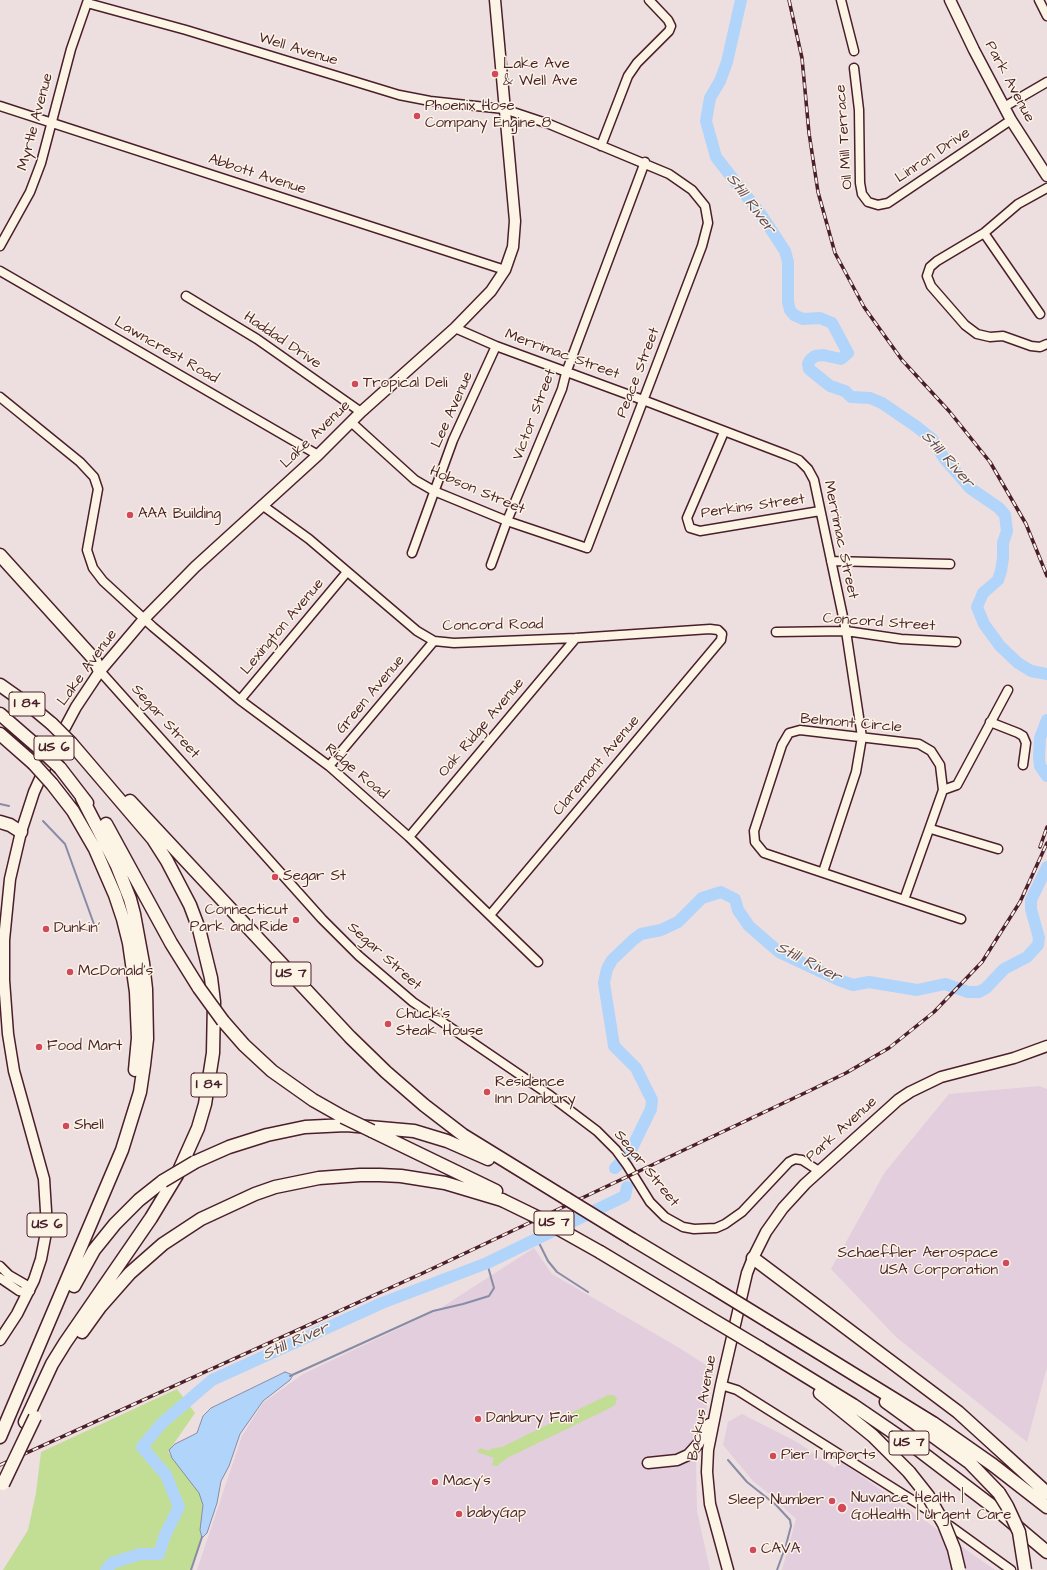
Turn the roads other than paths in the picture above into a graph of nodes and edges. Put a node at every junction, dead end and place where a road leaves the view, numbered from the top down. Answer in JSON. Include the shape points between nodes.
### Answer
{"nodes":[{"id":1,"x":495,"y":0,"type":"edge"},
{"id":2,"x":649,"y":0,"type":"edge"},
{"id":3,"x":841,"y":0,"type":"edge"},
{"id":4,"x":950,"y":0,"type":"edge"},
{"id":5,"x":1039,"y":0,"type":"edge"},
{"id":6,"x":88,"y":1,"type":"edge"},
{"id":7,"x":1047,"y":16,"type":"edge"},
{"id":8,"x":854,"y":51,"type":"dead end"},
{"id":9,"x":854,"y":68,"type":"dead end"},
{"id":10,"x":1047,"y":82,"type":"edge"},
{"id":11,"x":0,"y":106,"type":"edge"},
{"id":12,"x":1004,"y":107,"type":"junction"},
{"id":13,"x":504,"y":109,"type":"junction"},
{"id":14,"x":1011,"y":120,"type":"junction"},
{"id":15,"x":51,"y":122,"type":"junction"},
{"id":16,"x":601,"y":146,"type":"junction"},
{"id":17,"x":645,"y":162,"type":"junction"},
{"id":18,"x":1047,"y":176,"type":"edge"},
{"id":19,"x":1047,"y":188,"type":"edge"},
{"id":20,"x":868,"y":202,"type":"joint"},
{"id":21,"x":706,"y":206,"type":"joint"},
{"id":22,"x":984,"y":233,"type":"junction"},
{"id":23,"x":0,"y":246,"type":"edge"},
{"id":24,"x":505,"y":270,"type":"junction"},
{"id":25,"x":0,"y":271,"type":"edge"},
{"id":26,"x":186,"y":296,"type":"dead end"},
{"id":27,"x":1040,"y":314,"type":"dead end"},
{"id":28,"x":455,"y":328,"type":"junction"},
{"id":29,"x":1047,"y":344,"type":"edge"},
{"id":30,"x":496,"y":346,"type":"junction"},
{"id":31,"x":566,"y":373,"type":"junction"},
{"id":32,"x":0,"y":397,"type":"edge"},
{"id":33,"x":643,"y":400,"type":"junction"},
{"id":34,"x":361,"y":412,"type":"junction"},
{"id":35,"x":351,"y":422,"type":"junction"},
{"id":36,"x":724,"y":432,"type":"junction"},
{"id":37,"x":318,"y":454,"type":"junction"},
{"id":38,"x":434,"y":491,"type":"junction"},
{"id":39,"x":262,"y":505,"type":"junction"},
{"id":40,"x":820,"y":511,"type":"junction"},
{"id":41,"x":507,"y":521,"type":"junction"},
{"id":42,"x":587,"y":548,"type":"joint"},
{"id":43,"x":412,"y":553,"type":"dead end"},
{"id":44,"x":0,"y":555,"type":"edge"},
{"id":45,"x":832,"y":561,"type":"junction"},
{"id":46,"x":950,"y":564,"type":"dead end"},
{"id":47,"x":491,"y":565,"type":"dead end"},
{"id":48,"x":0,"y":566,"type":"edge"},
{"id":49,"x":347,"y":572,"type":"junction"},
{"id":50,"x":144,"y":619,"type":"junction"},
{"id":51,"x":846,"y":631,"type":"junction"},
{"id":52,"x":776,"y":632,"type":"dead end"},
{"id":53,"x":722,"y":634,"type":"joint"},
{"id":54,"x":576,"y":638,"type":"junction"},
{"id":55,"x":434,"y":641,"type":"junction"},
{"id":56,"x":956,"y":642,"type":"dead end"},
{"id":57,"x":100,"y":671,"type":"junction"},
{"id":58,"x":0,"y":685,"type":"edge"},
{"id":59,"x":1008,"y":690,"type":"dead end"},
{"id":60,"x":240,"y":700,"type":"junction"},
{"id":61,"x":0,"y":714,"type":"edge"},
{"id":62,"x":990,"y":722,"type":"junction"},
{"id":63,"x":0,"y":734,"type":"edge"},
{"id":64,"x":862,"y":737,"type":"junction"},
{"id":65,"x":71,"y":742,"type":"junction"},
{"id":66,"x":329,"y":766,"type":"junction"},
{"id":67,"x":1024,"y":766,"type":"dead end"},
{"id":68,"x":943,"y":790,"type":"junction"},
{"id":69,"x":82,"y":798,"type":"junction"},
{"id":70,"x":0,"y":822,"type":"edge"},
{"id":71,"x":0,"y":829,"type":"edge"},
{"id":72,"x":931,"y":829,"type":"junction"},
{"id":73,"x":21,"y":832,"type":"junction"},
{"id":74,"x":409,"y":837,"type":"junction"},
{"id":75,"x":998,"y":849,"type":"dead end"},
{"id":76,"x":823,"y":872,"type":"junction"},
{"id":77,"x":904,"y":900,"type":"junction"},
{"id":78,"x":490,"y":915,"type":"junction"},
{"id":79,"x":961,"y":919,"type":"dead end"},
{"id":80,"x":2,"y":960,"type":"edge"},
{"id":81,"x":538,"y":962,"type":"dead end"},
{"id":82,"x":1047,"y":1046,"type":"edge"},
{"id":83,"x":819,"y":1171,"type":"junction"},
{"id":84,"x":532,"y":1180,"type":"junction"},
{"id":85,"x":505,"y":1198,"type":"junction"},
{"id":86,"x":99,"y":1207,"type":"junction"},
{"id":87,"x":753,"y":1258,"type":"junction"},
{"id":88,"x":0,"y":1266,"type":"edge"},
{"id":89,"x":0,"y":1278,"type":"edge"},
{"id":90,"x":30,"y":1291,"type":"junction"},
{"id":91,"x":736,"y":1321,"type":"joint"},
{"id":92,"x":769,"y":1322,"type":"junction"},
{"id":93,"x":0,"y":1340,"type":"edge"},
{"id":94,"x":760,"y":1348,"type":"junction"},
{"id":95,"x":721,"y":1385,"type":"junction"},
{"id":96,"x":715,"y":1413,"type":"junction"},
{"id":97,"x":30,"y":1420,"type":"junction"},
{"id":98,"x":2,"y":1434,"type":"edge"},
{"id":99,"x":648,"y":1463,"type":"dead end"},
{"id":100,"x":1,"y":1484,"type":"edge"},
{"id":101,"x":1047,"y":1493,"type":"edge"},
{"id":102,"x":1047,"y":1507,"type":"edge"},
{"id":103,"x":1047,"y":1552,"type":"edge"},
{"id":104,"x":728,"y":1570,"type":"edge"},
{"id":105,"x":959,"y":1570,"type":"edge"},
{"id":106,"x":1011,"y":1570,"type":"edge"},
{"id":107,"x":1025,"y":1570,"type":"edge"}],
"edges":[{"from":1,"to":13,"type":"main road","name":"Lake Avenue"},
{"from":2,"to":16,"type":"street","via":[[671,26],[628,76]]},
{"from":3,"to":8,"type":"street"},
{"from":4,"to":12,"type":"main road","name":"Park Avenue"},
{"from":5,"to":7,"type":"street"},
{"from":6,"to":13,"type":"street","name":"Well Avenue","via":[[399,95]]},
{"from":6,"to":15,"type":"street","name":"Myrtle Avenue","via":[[71,49]]},
{"from":9,"to":20,"type":"street","name":"Oil Mill Terrace","via":[[860,118],[860,183],[862,194]]},
{"from":10,"to":12,"type":"street"},
{"from":11,"to":15,"type":"street","name":"Abbott Avenue"},
{"from":12,"to":14,"type":"main road","name":"Park Avenue"},
{"from":13,"to":16,"type":"street","name":"Well Avenue"},
{"from":13,"to":24,"type":"main road","name":"Lake Avenue","via":[[515,221],[513,247]]},
{"from":14,"to":18,"type":"main road","name":"Park Avenue"},
{"from":14,"to":20,"type":"street","name":"Linron Drive","via":[[888,203],[878,205]]},
{"from":15,"to":23,"type":"street","name":"Myrtle Avenue","via":[[42,163],[30,192]]},
{"from":15,"to":24,"type":"street","name":"Abbott Avenue"},
{"from":16,"to":17,"type":"street","name":"Well Avenue"},
{"from":17,"to":21,"type":"street","name":"Well Avenue","via":[[681,182]]},
{"from":17,"to":31,"type":"street","name":"Victor Street"},
{"from":19,"to":22,"type":"street","via":[[1018,204]]},
{"from":21,"to":33,"type":"street","name":"Peace Street","via":[[708,223],[702,246]]},
{"from":22,"to":27,"type":"street"},
{"from":22,"to":29,"type":"street","via":[[930,267],[927,276],[931,286],[965,325],[977,334],[1003,336],[1031,346],[1040,347]]},
{"from":24,"to":28,"type":"main road","name":"Lake Avenue","via":[[491,291]]},
{"from":25,"to":37,"type":"street","name":"Lawncrest Road"},
{"from":26,"to":34,"type":"street","name":"Haddad Drive","via":[[257,339]]},
{"from":28,"to":30,"type":"street","name":"Merrimac Street"},
{"from":28,"to":34,"type":"main road","name":"Lake Avenue"},
{"from":30,"to":31,"type":"street","name":"Merrimac Street"},
{"from":30,"to":38,"type":"street","name":"Lee Avenue","via":[[453,440]]},
{"from":31,"to":33,"type":"street","name":"Merrimac Street"},
{"from":31,"to":41,"type":"street","name":"Victor Street","via":[[562,389]]},
{"from":32,"to":50,"type":"street","name":"Ridge Road","via":[[80,462],[94,477],[98,490],[87,550],[93,568],[103,581]]},
{"from":33,"to":36,"type":"street","name":"Merrimac Street"},
{"from":33,"to":42,"type":"street","name":"Peace Street"},
{"from":34,"to":35,"type":"main road","name":"Lake Avenue"},
{"from":35,"to":37,"type":"main road","name":"Lake Avenue"},
{"from":35,"to":38,"type":"street","name":"Hobson Street","via":[[414,480]]},
{"from":36,"to":40,"type":"street","name":"Merrimac Street","via":[[799,460],[814,480]]},
{"from":36,"to":40,"type":"street","name":"Perkins Street","via":[[687,518],[690,528],[700,530]]},
{"from":37,"to":39,"type":"main road","name":"Lake Avenue"},
{"from":38,"to":41,"type":"street","name":"Hobson Street"},
{"from":38,"to":43,"type":"street","name":"Lee Avenue"},
{"from":39,"to":49,"type":"street","name":"Concord Road","via":[[309,539]]},
{"from":39,"to":50,"type":"main road","name":"Lake Avenue","via":[[185,576]]},
{"from":40,"to":45,"type":"street","name":"Merrimac Street"},
{"from":41,"to":42,"type":"street","name":"Hobson Street"},
{"from":41,"to":47,"type":"street","name":"Victor Street"},
{"from":44,"to":57,"type":"highway","via":[[94,659]]},
{"from":45,"to":46,"type":"street"},
{"from":45,"to":51,"type":"street","name":"Merrimac Street"},
{"from":48,"to":57,"type":"highway","via":[[88,664]]},
{"from":49,"to":55,"type":"street","name":"Concord Road","via":[[417,632]]},
{"from":49,"to":60,"type":"street","name":"Lexington Avenue"},
{"from":50,"to":57,"type":"main road","name":"Lake Avenue"},
{"from":50,"to":60,"type":"street","name":"Ridge Road"},
{"from":51,"to":52,"type":"street","name":"Concord Street"},
{"from":51,"to":56,"type":"street","name":"Concord Street","via":[[901,639]]},
{"from":51,"to":64,"type":"street","name":"Merrimac Street"},
{"from":53,"to":54,"type":"street","name":"Concord Road","via":[[718,630],[710,629]]},
{"from":53,"to":78,"type":"street","name":"Claremont Avenue","via":[[721,640]]},
{"from":54,"to":55,"type":"street","name":"Concord Road","via":[[454,643]]},
{"from":54,"to":74,"type":"street","name":"Oak Ridge Avenue"},
{"from":55,"to":66,"type":"street","name":"Green Avenue"},
{"from":57,"to":73,"type":"main road","name":"Lake Avenue","number":"US 6","via":[[52,750]]},
{"from":57,"to":83,"type":"street","name":"Segar Street","via":[[358,956],[413,1002],[572,1111],[616,1150],[657,1210],[673,1223],[694,1229],[716,1228],[734,1219],[789,1162],[802,1160]]},
{"from":58,"to":65,"type":"highway","number":"I 84","bridge":true,"via":[[34,709]]},
{"from":59,"to":62,"type":"street"},
{"from":60,"to":66,"type":"street","name":"Ridge Road"},
{"from":61,"to":69,"type":"highway","number":"I 84","bridge":true,"via":[[60,768]]},
{"from":62,"to":67,"type":"street","via":[[1023,736],[1026,743]]},
{"from":62,"to":68,"type":"street","via":[[957,785]]},
{"from":63,"to":86,"type":"highway","bridge":true,"via":[[52,784],[85,830],[106,872],[127,937],[136,992],[138,1038],[133,1091],[119,1148]]},
{"from":64,"to":68,"type":"street","name":"Belmont Circle","via":[[919,744],[931,751],[940,766]]},
{"from":64,"to":76,"type":"street","name":"Merrimac Street","via":[[856,772]]},
{"from":64,"to":76,"type":"street","name":"Belmont Circle","via":[[800,730],[789,733],[782,746],[754,831],[755,842],[764,853]]},
{"from":65,"to":84,"type":"highway","number":"US 7","via":[[144,814],[377,1064],[444,1120]]},
{"from":65,"to":97,"type":"highway","number":"I 84","via":[[152,839],[167,861],[190,905],[199,929],[211,978],[214,1008],[213,1053],[205,1104],[198,1128],[177,1175],[151,1218],[65,1343],[50,1370]]},
{"from":66,"to":74,"type":"street","name":"Ridge Road"},
{"from":68,"to":72,"type":"street","name":"Belmont Circle"},
{"from":69,"to":85,"type":"highway","bridge":true,"via":[[104,821],[171,943],[199,988],[244,1045],[277,1075],[313,1100]]},
{"from":69,"to":86,"type":"highway","number":"I 84","via":[[117,866],[130,899],[146,989],[147,1039],[140,1092],[122,1150]]},
{"from":70,"to":73,"type":"highway"},
{"from":71,"to":73,"type":"highway"},
{"from":72,"to":75,"type":"street"},
{"from":72,"to":77,"type":"street","name":"Belmont Circle"},
{"from":73,"to":80,"type":"main road","number":"US 6","via":[[10,879]]},
{"from":74,"to":78,"type":"street","name":"Ridge Road"},
{"from":76,"to":77,"type":"street","name":"Belmont Circle"},
{"from":77,"to":79,"type":"street","name":"Belmont Circle"},
{"from":78,"to":81,"type":"street","name":"Ridge Road"},
{"from":80,"to":90,"type":"main road","number":"US 6","via":[[6,1017],[14,1071],[42,1166],[46,1194],[47,1227],[39,1267]]},
{"from":82,"to":83,"type":"main road","name":"Park Avenue","via":[[942,1078],[910,1092],[884,1111]]},
{"from":83,"to":87,"type":"main road","name":"Park Avenue","via":[[793,1196],[774,1220]]},
{"from":84,"to":92,"type":"highway","number":"US 7","bridge":true},
{"from":84,"to":98,"type":"highway","bridge":true,"via":[[447,1141],[402,1129],[367,1126],[326,1126],[287,1130],[247,1140],[195,1162],[163,1181],[127,1212],[94,1250]]},
{"from":85,"to":94,"type":"highway","number":"US 7","bridge":true},
{"from":85,"to":97,"type":"highway","via":[[422,1179],[360,1174],[297,1182],[235,1202],[181,1231],[130,1273],[100,1307],[72,1347]]},
{"from":86,"to":98,"type":"highway","number":"I 84"},
{"from":87,"to":91,"type":"main road","name":"Park Avenue"},
{"from":87,"to":101,"type":"highway","via":[[958,1412]]},
{"from":88,"to":90,"type":"street","via":[[9,1275],[28,1286]]},
{"from":89,"to":90,"type":"street","via":[[19,1291]]},
{"from":90,"to":93,"type":"main road","number":"US 6"},
{"from":91,"to":95,"type":"main road","name":"Backus Avenue"},
{"from":92,"to":102,"type":"highway","number":"US 7","via":[[933,1423]]},
{"from":92,"to":107,"type":"highway","bridge":true,"via":[[958,1453],[980,1471],[999,1493],[1019,1532]]},
{"from":94,"to":103,"type":"highway","number":"US 7","via":[[910,1444],[986,1501]]},
{"from":94,"to":105,"type":"highway","bridge":true,"via":[[860,1424],[909,1472],[928,1496],[944,1524]]},
{"from":95,"to":96,"type":"main road","name":"Backus Avenue"},
{"from":95,"to":106,"type":"street","via":[[736,1390],[928,1510]]},
{"from":96,"to":99,"type":"main road","via":[[700,1440],[688,1454],[677,1460]]},
{"from":96,"to":104,"type":"main road","name":"Backus Avenue","via":[[708,1450],[708,1493],[712,1517]]},
{"from":97,"to":100,"type":"highway","bridge":true}]}
